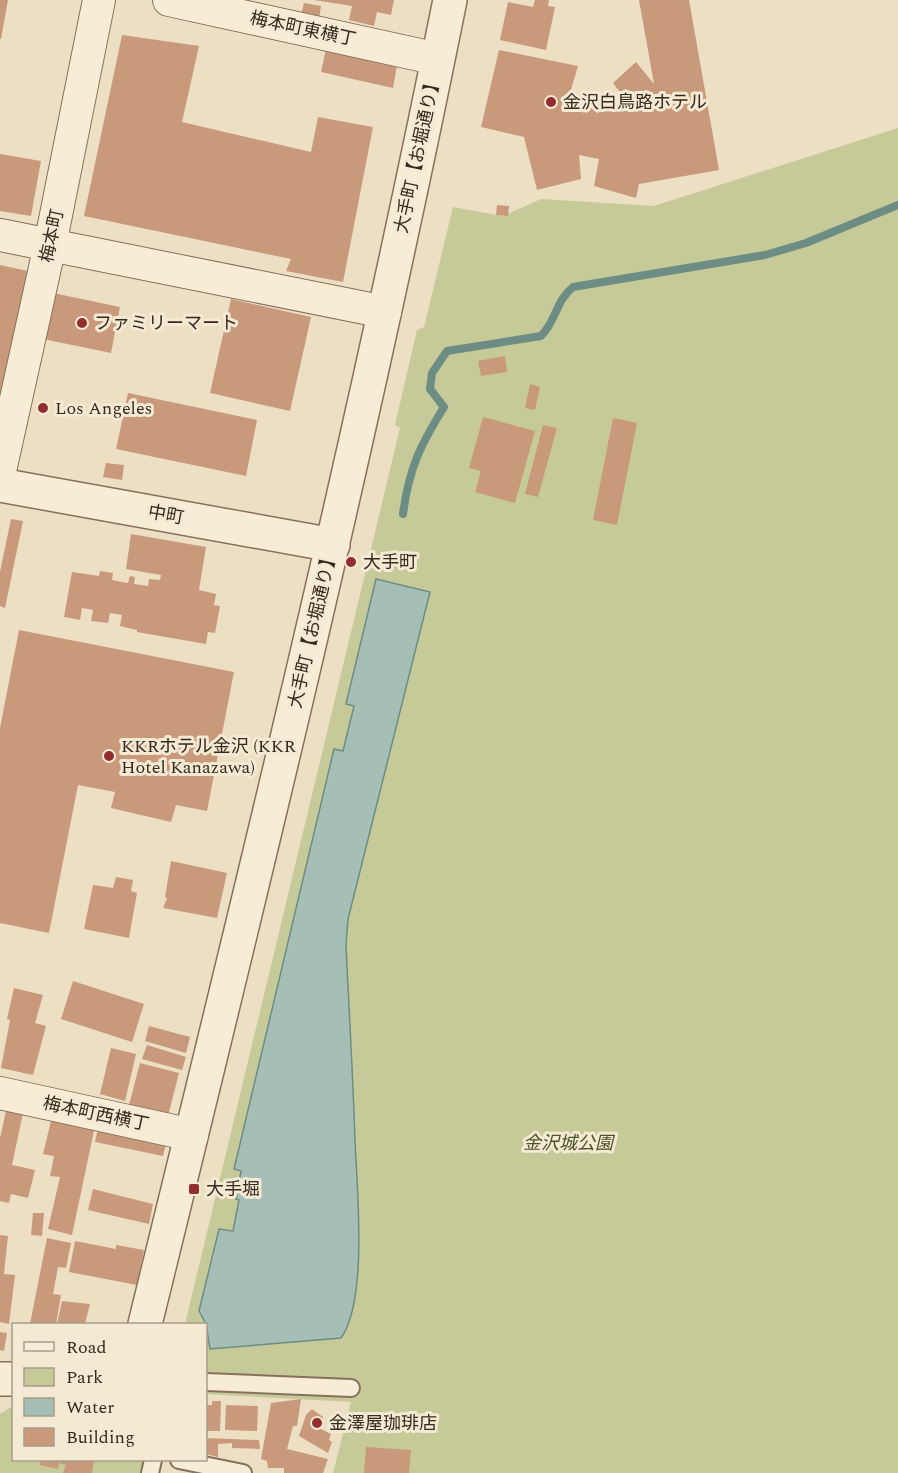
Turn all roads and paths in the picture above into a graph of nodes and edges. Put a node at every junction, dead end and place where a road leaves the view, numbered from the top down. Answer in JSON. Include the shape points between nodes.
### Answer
{"nodes":[{"id":1,"x":99,"y":0,"type":"edge"},
{"id":2,"x":169,"y":0,"type":"edge"},
{"id":3,"x":450,"y":0,"type":"edge"},
{"id":4,"x":438,"y":59,"type":"junction"},
{"id":5,"x":0,"y":235,"type":"edge"},
{"id":6,"x":50,"y":245,"type":"junction"},
{"id":7,"x":384,"y":312,"type":"junction"},
{"id":8,"x":0,"y":471,"type":"edge"},
{"id":9,"x":0,"y":485,"type":"edge"},
{"id":10,"x":333,"y":545,"type":"junction"},
{"id":11,"x":0,"y":1093,"type":"edge"},
{"id":12,"x":192,"y":1135,"type":"junction"},
{"id":13,"x":145,"y":1323,"type":"edge"},
{"id":14,"x":207,"y":1382,"type":"edge"},
{"id":15,"x":351,"y":1388,"type":"dead end"},
{"id":16,"x":184,"y":1461,"type":"edge"},
{"id":17,"x":243,"y":1473,"type":"edge"}],
"edges":[{"from":1,"to":6,"type":"street","name":"梅本町"},
{"from":2,"to":4,"type":"street","name":"梅本町東横丁"},
{"from":3,"to":4,"type":"street","name":"大手町【お堀通り】"},
{"from":4,"to":7,"type":"street","name":"大手町【お堀通り】"},
{"from":5,"to":6,"type":"street"},
{"from":6,"to":7,"type":"street"},
{"from":6,"to":8,"type":"street","name":"梅本町"},
{"from":7,"to":10,"type":"street","name":"大手町【お堀通り】"},
{"from":9,"to":10,"type":"street","name":"中町"},
{"from":10,"to":12,"type":"street","name":"大手町【お堀通り】"},
{"from":11,"to":12,"type":"street","name":"梅本町西横丁"},
{"from":12,"to":13,"type":"street","name":"大手町【お堀通り】"},
{"from":14,"to":15,"type":"lane"},
{"from":16,"to":17,"type":"lane"}]}
